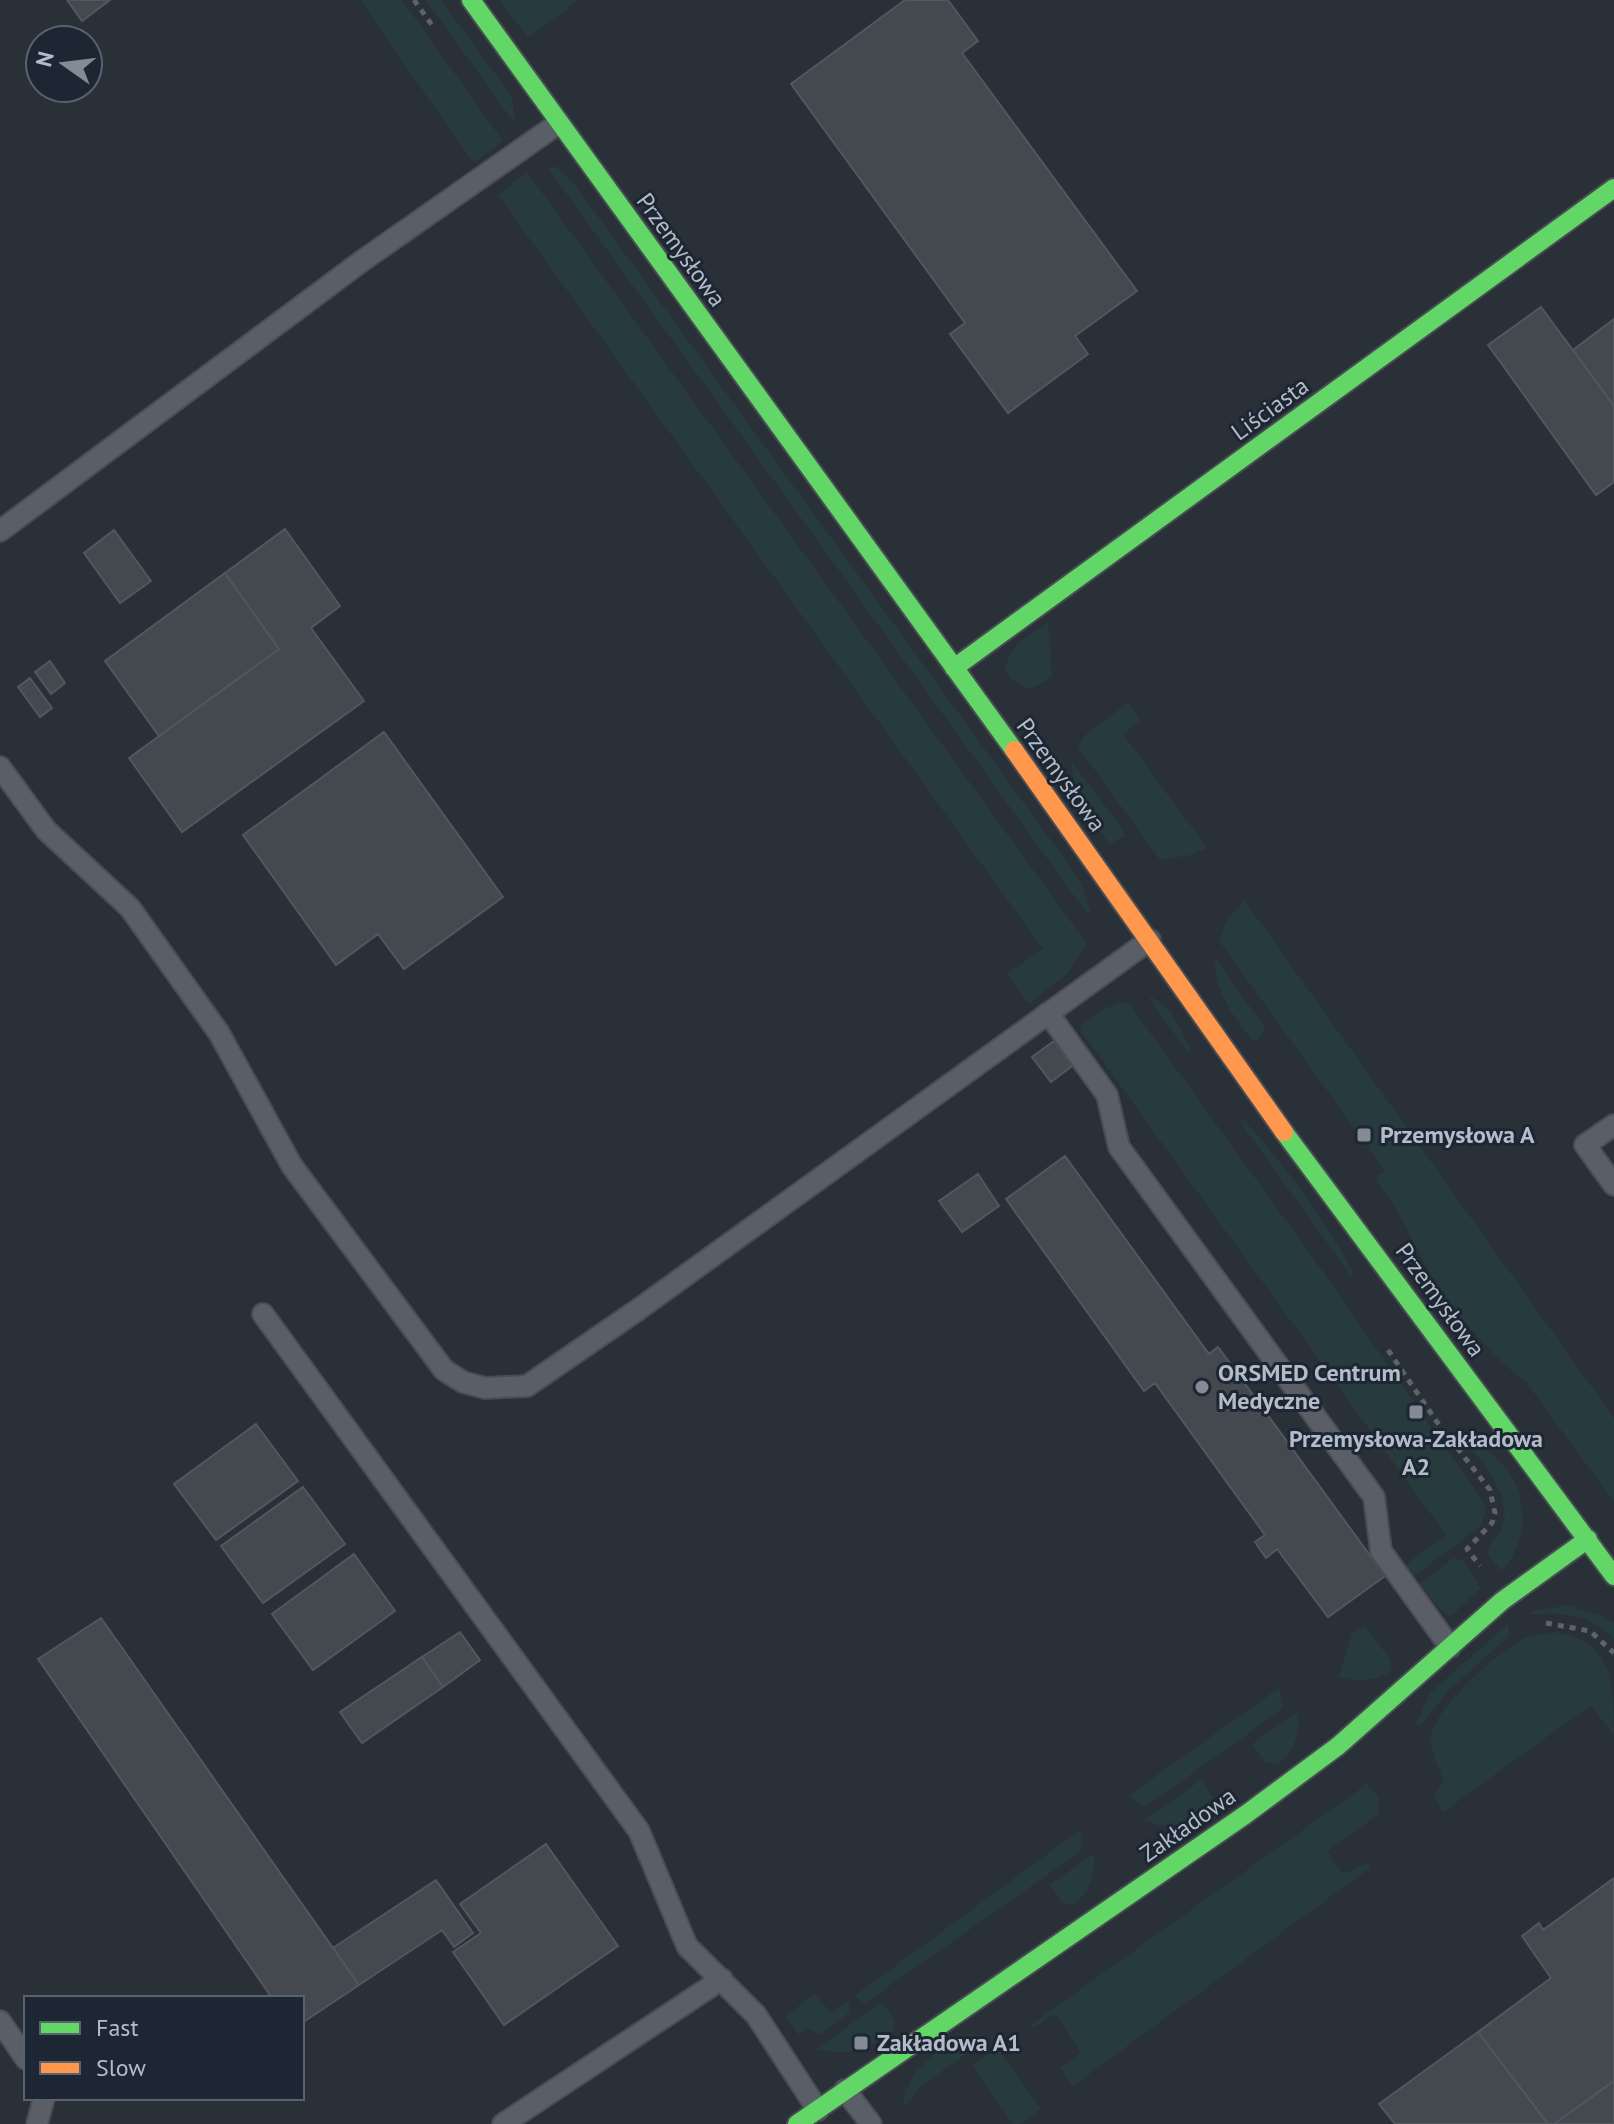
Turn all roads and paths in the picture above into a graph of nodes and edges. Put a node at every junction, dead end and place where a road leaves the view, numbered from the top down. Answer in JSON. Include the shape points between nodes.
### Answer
{"nodes":[{"id":1,"x":414,"y":0,"type":"edge"},
{"id":2,"x":471,"y":0,"type":"edge"},
{"id":3,"x":441,"y":37,"type":"dead end"},
{"id":4,"x":559,"y":123,"type":"junction"},
{"id":5,"x":1614,"y":188,"type":"edge"},
{"id":6,"x":0,"y":531,"type":"edge"},
{"id":7,"x":954,"y":668,"type":"junction"},
{"id":8,"x":0,"y":767,"type":"edge"},
{"id":9,"x":1150,"y":940,"type":"junction"},
{"id":10,"x":1048,"y":1013,"type":"junction"},
{"id":11,"x":1614,"y":1125,"type":"edge"},
{"id":12,"x":1614,"y":1185,"type":"edge"},
{"id":13,"x":263,"y":1314,"type":"dead end"},
{"id":14,"x":1380,"y":1338,"type":"dead end"},
{"id":15,"x":1588,"y":1539,"type":"junction"},
{"id":16,"x":1614,"y":1576,"type":"edge"},
{"id":17,"x":1502,"y":1601,"type":"junction"},
{"id":18,"x":1450,"y":1647,"type":"junction"},
{"id":19,"x":1614,"y":1653,"type":"edge"},
{"id":20,"x":722,"y":1979,"type":"junction"},
{"id":21,"x":0,"y":2021,"type":"edge"},
{"id":22,"x":24,"y":2056,"type":"edge"},
{"id":23,"x":845,"y":2090,"type":"junction"},
{"id":24,"x":43,"y":2100,"type":"edge"},
{"id":25,"x":818,"y":2110,"type":"junction"},
{"id":26,"x":37,"y":2124,"type":"edge"},
{"id":27,"x":503,"y":2124,"type":"edge"},
{"id":28,"x":797,"y":2124,"type":"edge"},
{"id":29,"x":871,"y":2124,"type":"edge"}],
"edges":[{"from":1,"to":3,"type":"path"},
{"from":2,"to":4,"type":"street","name":"Przemysłowa"},
{"from":4,"to":6,"type":"lane","via":[[362,261]]},
{"from":4,"to":7,"type":"street","name":"Przemysłowa"},
{"from":5,"to":7,"type":"street","name":"Liściasta"},
{"from":7,"to":9,"type":"street","name":"Przemysłowa"},
{"from":8,"to":10,"type":"lane","via":[[46,830],[130,908],[219,1033],[292,1166],[444,1370],[485,1388],[527,1386]]},
{"from":9,"to":10,"type":"lane"},
{"from":9,"to":15,"type":"street","name":"Przemysłowa","via":[[1237,1069]]},
{"from":10,"to":18,"type":"lane","via":[[1107,1095],[1119,1147],[1374,1497],[1381,1551]]},
{"from":11,"to":12,"type":"lane","via":[[1585,1145]]},
{"from":13,"to":20,"type":"lane","via":[[639,1831],[687,1946]]},
{"from":14,"to":17,"type":"path","via":[[1490,1490],[1492,1523],[1467,1549]]},
{"from":15,"to":16,"type":"street","name":"Przemysłowa"},
{"from":15,"to":17,"type":"street","name":"Zakładowa"},
{"from":17,"to":18,"type":"street","name":"Zakładowa"},
{"from":17,"to":19,"type":"path","via":[[1525,1628],[1539,1623],[1574,1626],[1590,1631]]},
{"from":18,"to":23,"type":"street","name":"Zakładowa","via":[[1338,1746],[1245,1815]]},
{"from":20,"to":25,"type":"lane","via":[[756,2015]]},
{"from":20,"to":27,"type":"lane"},
{"from":21,"to":22,"type":"lane"},
{"from":23,"to":25,"type":"street","name":"Zakładowa"},
{"from":23,"to":29,"type":"lane"},
{"from":24,"to":26,"type":"lane"},
{"from":25,"to":28,"type":"street","name":"Zakładowa"}]}
